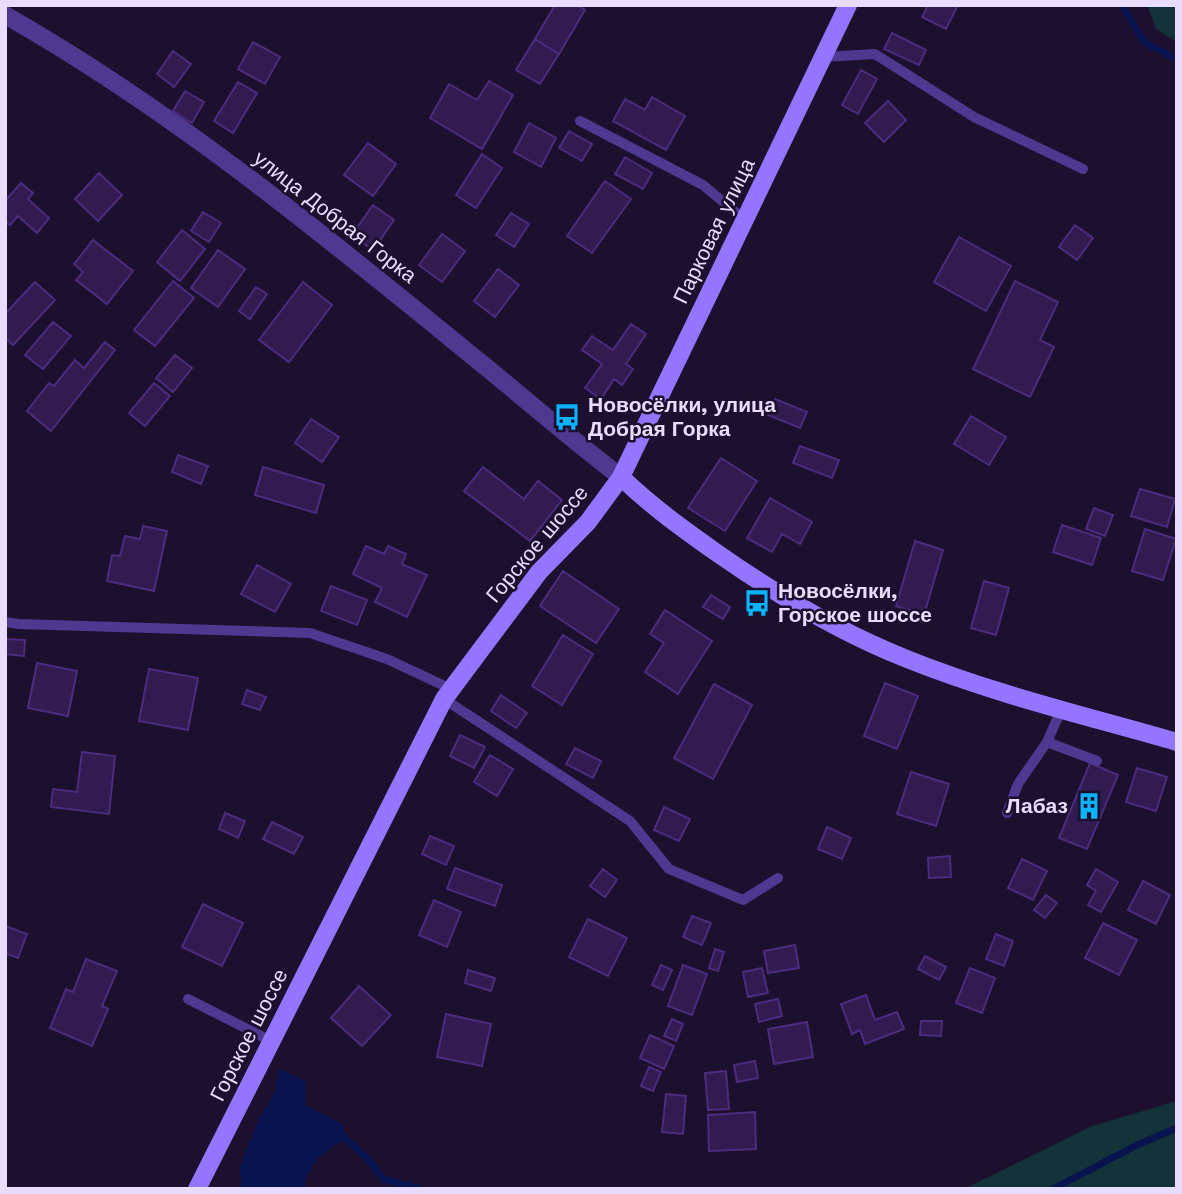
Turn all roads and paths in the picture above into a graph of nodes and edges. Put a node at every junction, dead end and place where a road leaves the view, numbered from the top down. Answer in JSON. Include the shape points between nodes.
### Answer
{"nodes":[{"id":1,"x":848,"y":5,"type":"edge"},
{"id":2,"x":5,"y":15,"type":"edge"},
{"id":3,"x":823,"y":57,"type":"junction"},
{"id":4,"x":580,"y":121,"type":"dead end"},
{"id":5,"x":1083,"y":169,"type":"dead end"},
{"id":6,"x":745,"y":220,"type":"junction"},
{"id":7,"x":621,"y":477,"type":"junction"},
{"id":8,"x":5,"y":622,"type":"edge"},
{"id":9,"x":448,"y":694,"type":"junction"},
{"id":10,"x":1062,"y":708,"type":"junction"},
{"id":11,"x":1047,"y":742,"type":"junction"},
{"id":12,"x":1177,"y":742,"type":"edge"},
{"id":13,"x":1097,"y":761,"type":"dead end"},
{"id":14,"x":1007,"y":813,"type":"dead end"},
{"id":15,"x":778,"y":878,"type":"dead end"},
{"id":16,"x":188,"y":999,"type":"dead end"},
{"id":17,"x":271,"y":1041,"type":"junction"},
{"id":18,"x":197,"y":1189,"type":"edge"}],
"edges":[{"from":1,"to":3,"type":"main road","name":"Парковая улица"},
{"from":2,"to":7,"type":"street","name":"улица Добрая Горка","via":[[186,131],[356,261]]},
{"from":3,"to":5,"type":"lane","via":[[875,54],[974,117]]},
{"from":3,"to":6,"type":"main road","name":"Парковая улица"},
{"from":4,"to":6,"type":"lane","via":[[703,186]]},
{"from":6,"to":7,"type":"main road","name":"Парковая улица"},
{"from":7,"to":9,"type":"main road","name":"Горское шоссе","via":[[587,522],[539,572]]},
{"from":7,"to":10,"type":"main road","via":[[668,519],[761,584],[840,629],[907,659]]},
{"from":8,"to":9,"type":"lane","via":[[310,633],[387,659]]},
{"from":9,"to":15,"type":"lane","via":[[630,821],[669,869],[743,900]]},
{"from":9,"to":17,"type":"main road","name":"Горское шоссе"},
{"from":10,"to":11,"type":"lane"},
{"from":10,"to":12,"type":"main road"},
{"from":11,"to":13,"type":"lane"},
{"from":11,"to":14,"type":"lane","via":[[1018,784]]},
{"from":16,"to":17,"type":"lane"},
{"from":17,"to":18,"type":"main road","name":"Горское шоссе"}]}
